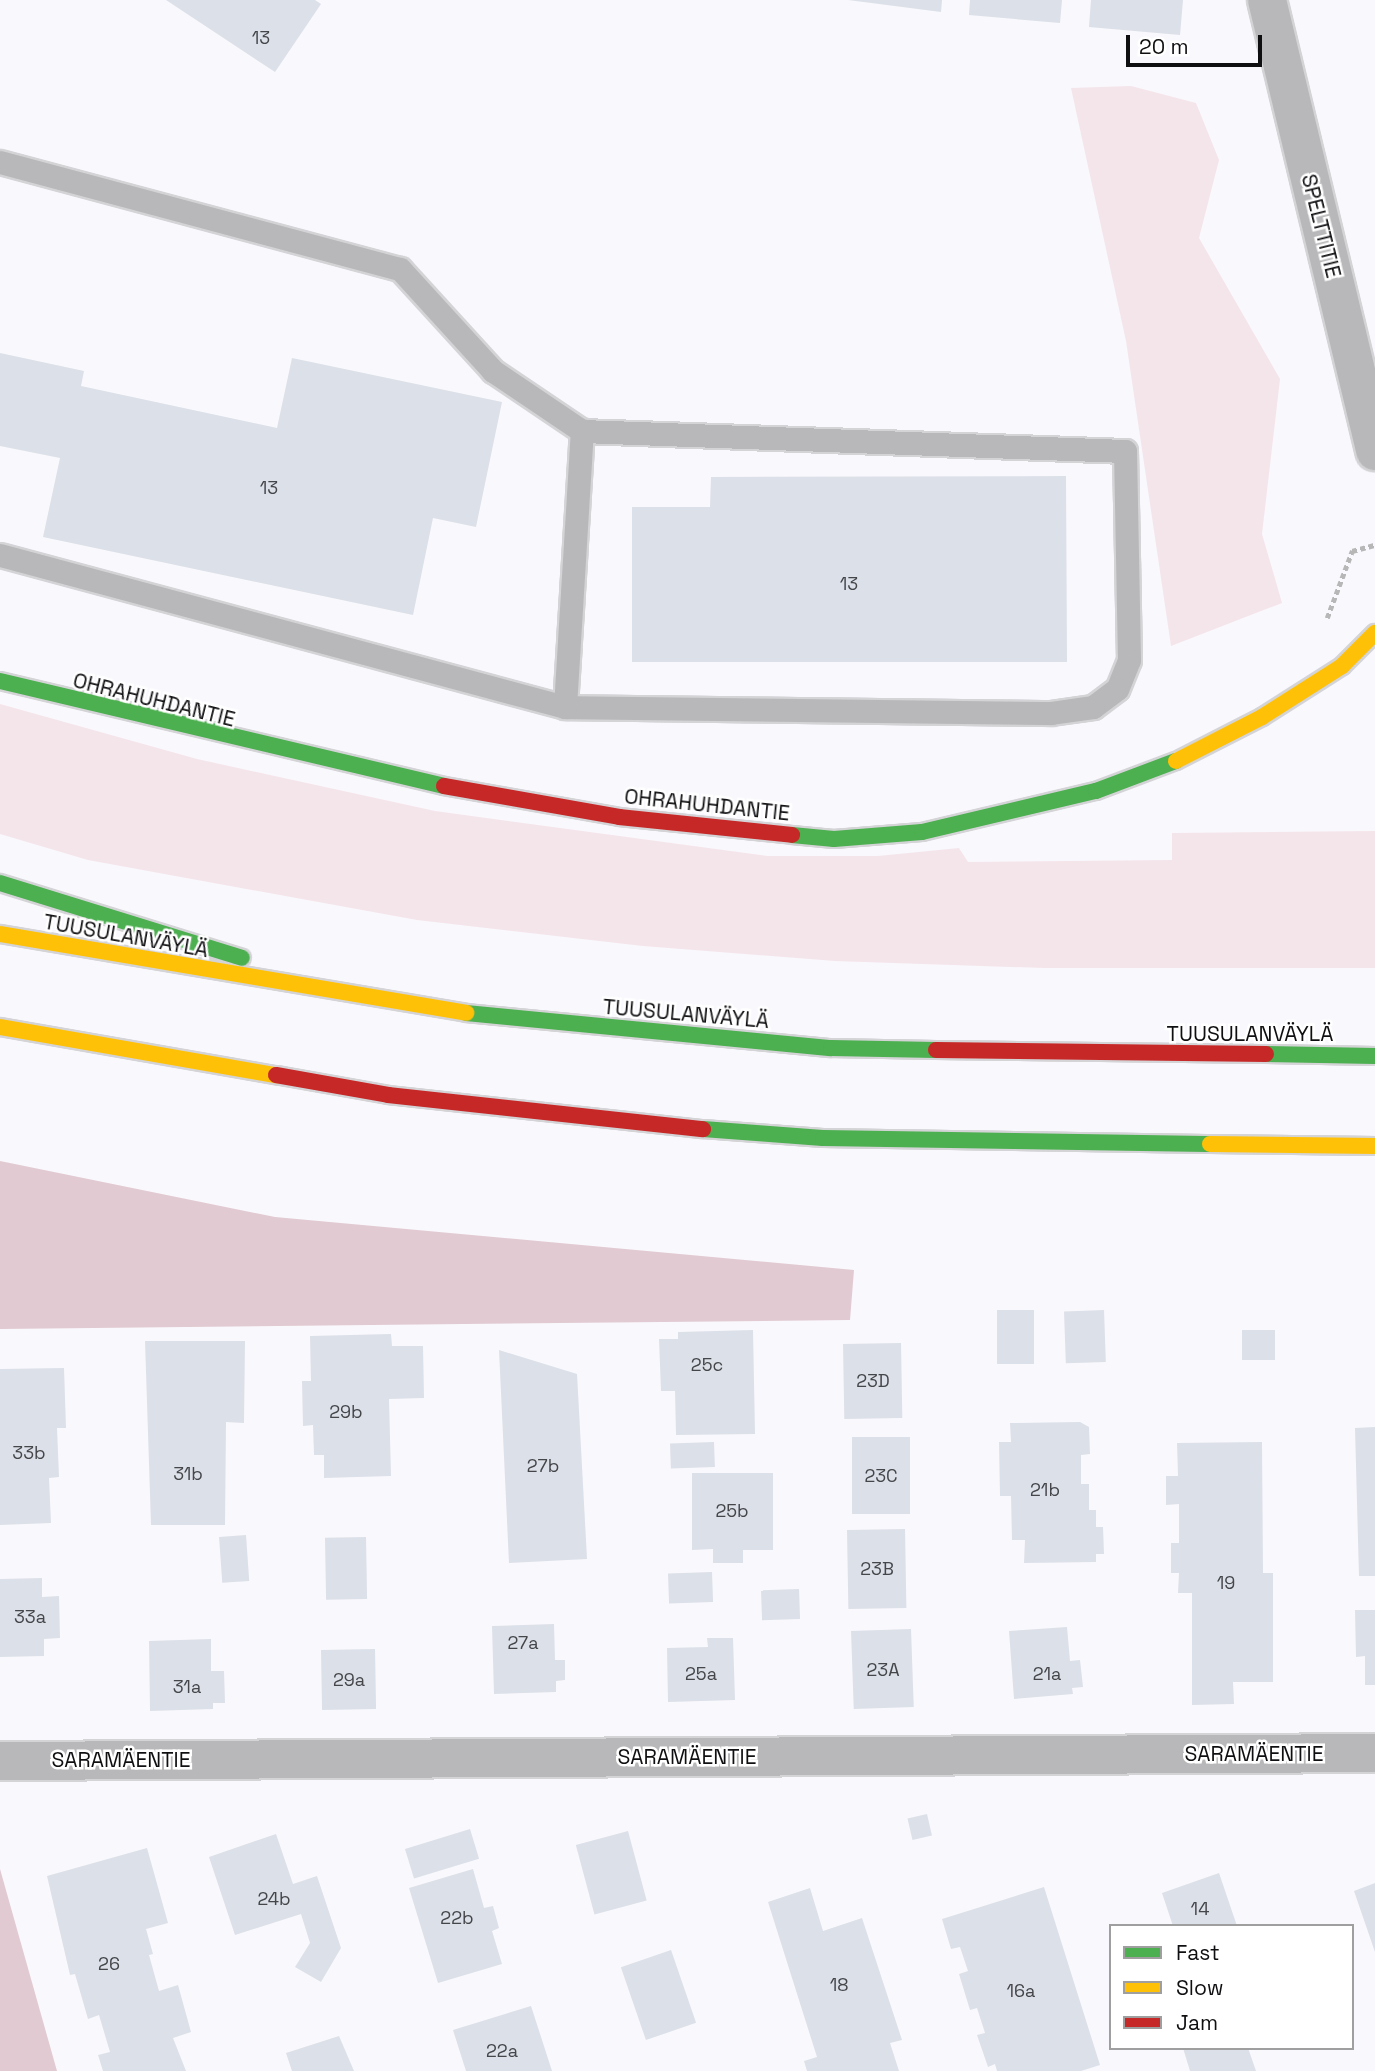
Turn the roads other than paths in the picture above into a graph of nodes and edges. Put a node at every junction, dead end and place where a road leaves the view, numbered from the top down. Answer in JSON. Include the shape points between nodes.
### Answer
{"nodes":[{"id":1,"x":1267,"y":0,"type":"edge"},
{"id":2,"x":0,"y":162,"type":"edge"},
{"id":3,"x":582,"y":431,"type":"junction"},
{"id":4,"x":1375,"y":451,"type":"edge"},
{"id":5,"x":0,"y":555,"type":"edge"},
{"id":6,"x":1375,"y":633,"type":"edge"},
{"id":7,"x":0,"y":681,"type":"edge"},
{"id":8,"x":565,"y":707,"type":"junction"},
{"id":9,"x":0,"y":883,"type":"edge"},
{"id":10,"x":0,"y":934,"type":"edge"},
{"id":11,"x":402,"y":1006,"type":"junction"},
{"id":12,"x":0,"y":1027,"type":"edge"},
{"id":13,"x":1375,"y":1056,"type":"edge"},
{"id":14,"x":1375,"y":1146,"type":"edge"},
{"id":15,"x":1375,"y":1753,"type":"edge"},
{"id":16,"x":0,"y":1761,"type":"edge"}],
"edges":[{"from":1,"to":4,"type":"street","name":"SPELTTITIE"},
{"from":2,"to":3,"type":"lane","via":[[400,269],[494,371]]},
{"from":3,"to":8,"type":"lane"},
{"from":3,"to":8,"type":"lane","via":[[1125,451],[1129,660],[1117,689],[1093,707],[1051,713]]},
{"from":5,"to":8,"type":"lane"},
{"from":6,"to":7,"type":"main road","name":"OHRAHUHDANTIE","via":[[1342,666],[1262,717],[1190,755],[1096,791],[922,832],[834,839],[619,817],[385,776]]},
{"from":9,"to":11,"type":"main road"},
{"from":10,"to":11,"type":"main road","name":"TUUSULANVÄYLÄ"},
{"from":11,"to":13,"type":"main road","name":"TUUSULANVÄYLÄ","via":[[831,1048]]},
{"from":12,"to":14,"type":"main road","via":[[388,1096],[620,1122],[823,1138]]},
{"from":15,"to":16,"type":"street","name":"SARAMÄENTIE"}]}
